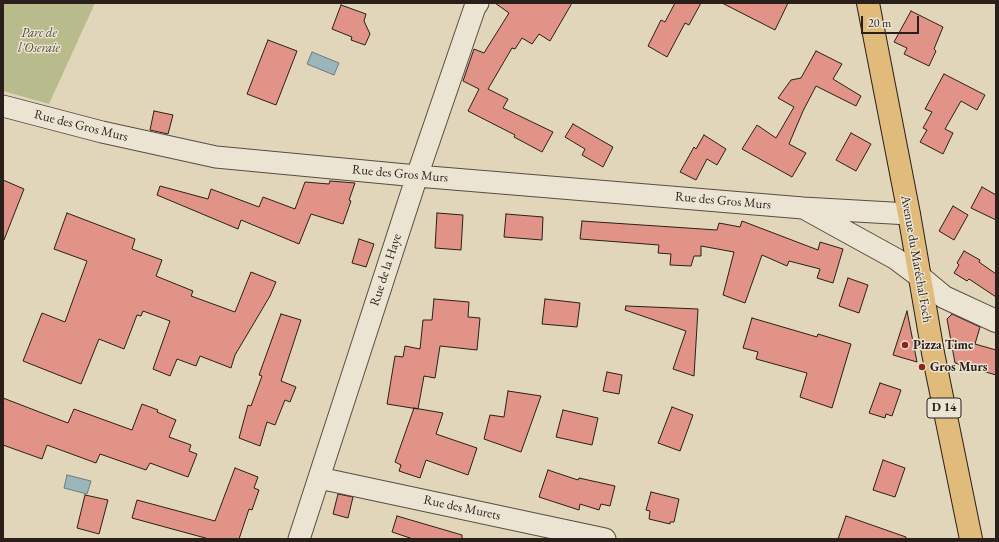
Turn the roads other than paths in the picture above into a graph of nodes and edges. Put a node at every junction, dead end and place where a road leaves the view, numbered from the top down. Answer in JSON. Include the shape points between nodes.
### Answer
{"nodes":[{"id":1,"x":478,"y":3,"type":"edge"},
{"id":2,"x":868,"y":3,"type":"edge"},
{"id":3,"x":3,"y":106,"type":"edge"},
{"id":4,"x":417,"y":176,"type":"junction"},
{"id":5,"x":803,"y":208,"type":"junction"},
{"id":6,"x":909,"y":214,"type":"junction"},
{"id":7,"x":920,"y":276,"type":"junction"},
{"id":8,"x":996,"y":321,"type":"edge"},
{"id":9,"x":319,"y":478,"type":"junction"},
{"id":10,"x":299,"y":539,"type":"edge"},
{"id":11,"x":605,"y":539,"type":"edge"},
{"id":12,"x":970,"y":539,"type":"edge"}],
"edges":[{"from":1,"to":4,"type":"street","name":"Rue de la Haye"},
{"from":2,"to":6,"type":"main road","name":"Avenue du Maréchal Foch","number":"D 14"},
{"from":3,"to":4,"type":"street","name":"Rue des Gros Murs","via":[[95,131],[216,157]]},
{"from":4,"to":5,"type":"street","name":"Rue des Gros Murs"},
{"from":4,"to":9,"type":"street","name":"Rue de la Haye"},
{"from":5,"to":6,"type":"street","name":"Rue des Gros Murs"},
{"from":5,"to":7,"type":"street","name":"Rue des Gros Murs","via":[[896,259]]},
{"from":6,"to":7,"type":"main road","name":"Avenue du Maréchal Foch","number":"D 14"},
{"from":7,"to":8,"type":"street","via":[[944,297]]},
{"from":7,"to":12,"type":"main road","name":"Avenue du Maréchal Foch","number":"D 14","via":[[934,361]]},
{"from":9,"to":10,"type":"street","name":"Rue de la Haye"},
{"from":9,"to":11,"type":"street","name":"Rue des Murets"}]}
